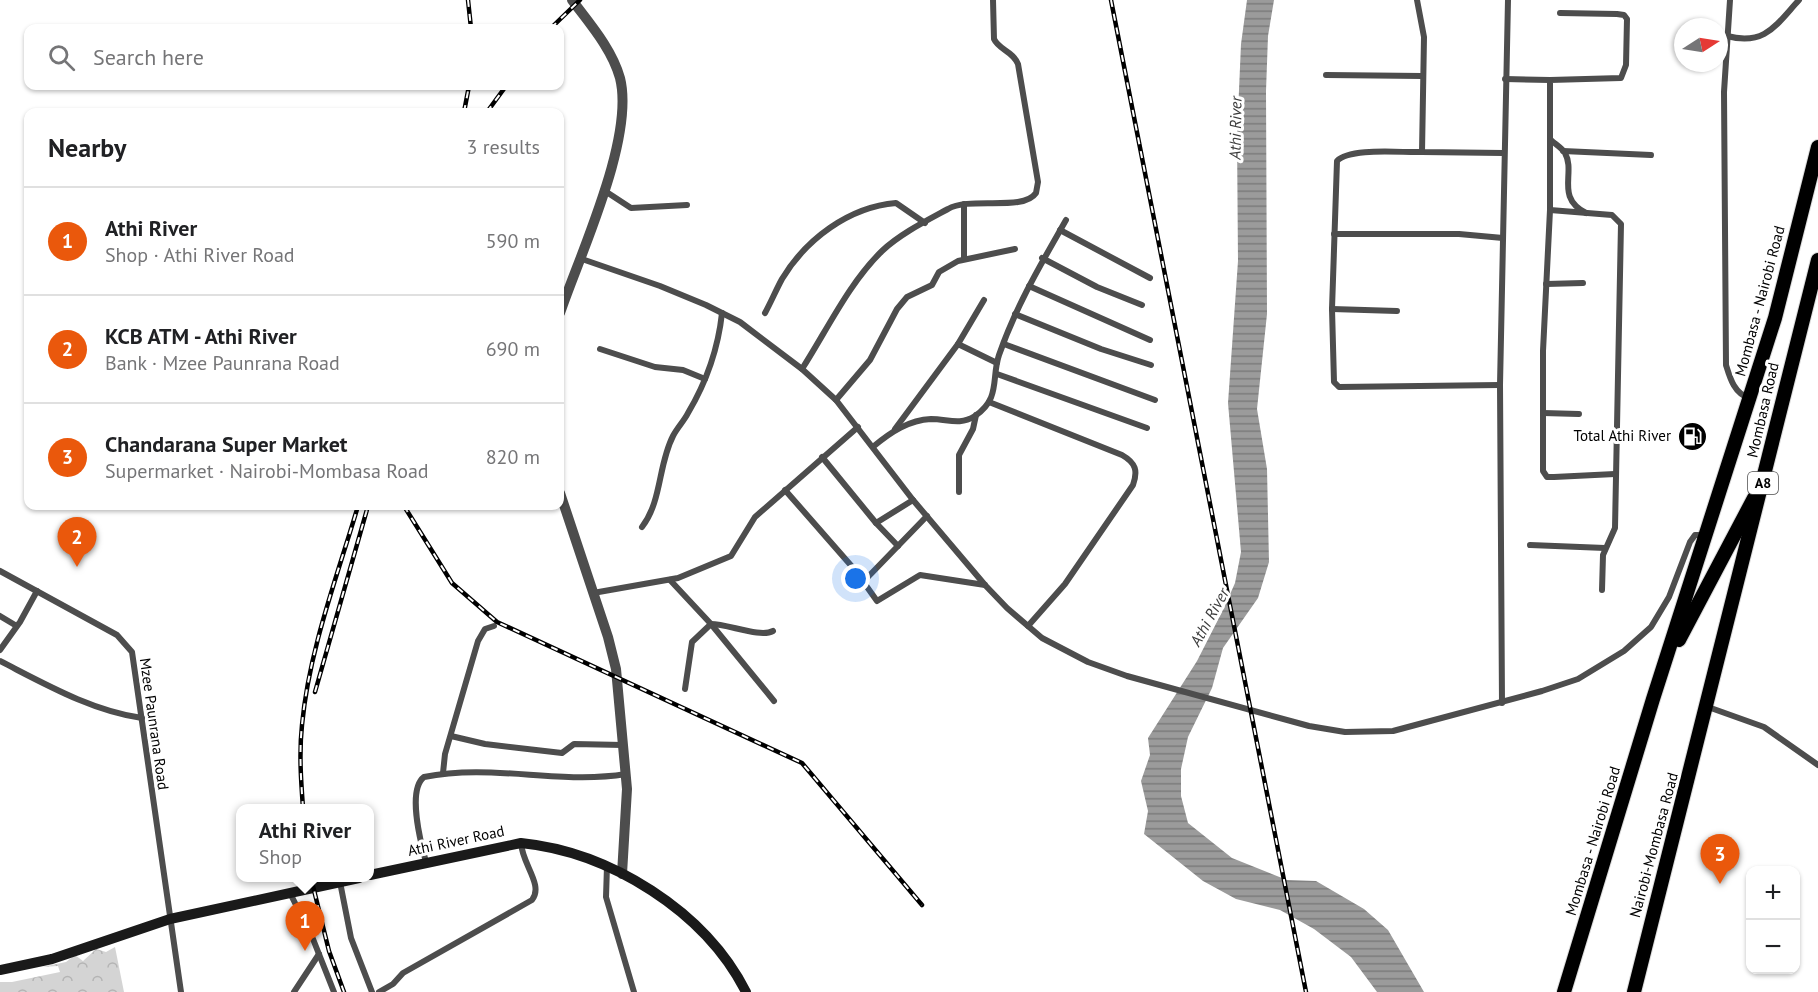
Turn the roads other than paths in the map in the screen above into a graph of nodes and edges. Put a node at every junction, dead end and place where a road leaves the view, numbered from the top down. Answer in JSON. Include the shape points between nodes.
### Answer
{"nodes":[{"id":1,"x":572,"y":0,"type":"edge"},
{"id":2,"x":993,"y":0,"type":"edge"},
{"id":3,"x":1418,"y":0,"type":"edge"},
{"id":4,"x":1508,"y":0,"type":"edge"},
{"id":5,"x":1730,"y":0,"type":"edge"},
{"id":6,"x":1799,"y":0,"type":"edge"},
{"id":7,"x":1560,"y":13,"type":"dead end"},
{"id":8,"x":1728,"y":24,"type":"edge"},
{"id":9,"x":1728,"y":36,"type":"edge"},
{"id":10,"x":1725,"y":72,"type":"edge"},
{"id":11,"x":1326,"y":75,"type":"dead end"},
{"id":12,"x":1422,"y":76,"type":"junction"},
{"id":13,"x":1505,"y":80,"type":"junction"},
{"id":14,"x":1550,"y":80,"type":"junction"},
{"id":15,"x":1551,"y":140,"type":"junction"},
{"id":16,"x":1818,"y":147,"type":"edge"},
{"id":17,"x":1563,"y":151,"type":"junction"},
{"id":18,"x":1422,"y":152,"type":"junction"},
{"id":19,"x":1503,"y":153,"type":"junction"},
{"id":20,"x":1651,"y":155,"type":"dead end"},
{"id":21,"x":605,"y":191,"type":"junction"},
{"id":22,"x":687,"y":204,"type":"dead end"},
{"id":23,"x":964,"y":204,"type":"junction"},
{"id":24,"x":1550,"y":210,"type":"junction"},
{"id":25,"x":1589,"y":215,"type":"junction"},
{"id":26,"x":1066,"y":220,"type":"dead end"},
{"id":27,"x":925,"y":223,"type":"junction"},
{"id":28,"x":1060,"y":230,"type":"junction"},
{"id":29,"x":1334,"y":234,"type":"junction"},
{"id":30,"x":1503,"y":238,"type":"junction"},
{"id":31,"x":1015,"y":249,"type":"dead end"},
{"id":32,"x":579,"y":258,"type":"junction"},
{"id":33,"x":964,"y":258,"type":"junction"},
{"id":34,"x":1042,"y":258,"type":"junction"},
{"id":35,"x":1818,"y":260,"type":"edge"},
{"id":36,"x":1150,"y":278,"type":"dead end"},
{"id":37,"x":1583,"y":283,"type":"dead end"},
{"id":38,"x":1546,"y":284,"type":"junction"},
{"id":39,"x":1029,"y":286,"type":"junction"},
{"id":40,"x":984,"y":300,"type":"dead end"},
{"id":41,"x":564,"y":301,"type":"edge"},
{"id":42,"x":1142,"y":305,"type":"dead end"},
{"id":43,"x":1332,"y":309,"type":"junction"},
{"id":44,"x":1397,"y":311,"type":"dead end"},
{"id":45,"x":722,"y":313,"type":"junction"},
{"id":46,"x":765,"y":313,"type":"dead end"},
{"id":47,"x":1015,"y":314,"type":"junction"},
{"id":48,"x":1150,"y":340,"type":"dead end"},
{"id":49,"x":958,"y":344,"type":"junction"},
{"id":50,"x":1004,"y":344,"type":"junction"},
{"id":51,"x":600,"y":349,"type":"dead end"},
{"id":52,"x":997,"y":363,"type":"junction"},
{"id":53,"x":1151,"y":365,"type":"dead end"},
{"id":54,"x":802,"y":369,"type":"junction"},
{"id":55,"x":997,"y":374,"type":"junction"},
{"id":56,"x":705,"y":379,"type":"junction"},
{"id":57,"x":1500,"y":385,"type":"junction"},
{"id":58,"x":1750,"y":399,"type":"junction"},
{"id":59,"x":836,"y":400,"type":"junction"},
{"id":60,"x":1155,"y":400,"type":"dead end"},
{"id":61,"x":989,"y":402,"type":"junction"},
{"id":62,"x":1543,"y":413,"type":"junction"},
{"id":63,"x":1579,"y":414,"type":"dead end"},
{"id":64,"x":976,"y":415,"type":"junction"},
{"id":65,"x":858,"y":427,"type":"junction"},
{"id":66,"x":1148,"y":428,"type":"dead end"},
{"id":67,"x":895,"y":431,"type":"junction"},
{"id":68,"x":874,"y":446,"type":"junction"},
{"id":69,"x":822,"y":458,"type":"junction"},
{"id":70,"x":1728,"y":463,"type":"joint"},
{"id":71,"x":1615,"y":474,"type":"junction"},
{"id":72,"x":1764,"y":480,"type":"junction"},
{"id":73,"x":785,"y":490,"type":"junction"},
{"id":74,"x":959,"y":492,"type":"dead end"},
{"id":75,"x":913,"y":500,"type":"junction"},
{"id":76,"x":564,"y":505,"type":"edge"},
{"id":77,"x":927,"y":516,"type":"junction"},
{"id":78,"x":876,"y":523,"type":"junction"},
{"id":79,"x":642,"y":527,"type":"dead end"},
{"id":80,"x":1705,"y":535,"type":"junction"},
{"id":81,"x":1530,"y":545,"type":"dead end"},
{"id":82,"x":898,"y":546,"type":"junction"},
{"id":83,"x":1605,"y":548,"type":"junction"},
{"id":84,"x":0,"y":571,"type":"edge"},
{"id":85,"x":670,"y":580,"type":"junction"},
{"id":86,"x":864,"y":582,"type":"junction"},
{"id":87,"x":985,"y":585,"type":"junction"},
{"id":88,"x":1602,"y":590,"type":"dead end"},
{"id":89,"x":37,"y":591,"type":"junction"},
{"id":90,"x":593,"y":593,"type":"junction"},
{"id":91,"x":0,"y":615,"type":"edge"},
{"id":92,"x":711,"y":624,"type":"junction"},
{"id":93,"x":15,"y":625,"type":"junction"},
{"id":94,"x":494,"y":626,"type":"dead end"},
{"id":95,"x":1028,"y":626,"type":"junction"},
{"id":96,"x":773,"y":631,"type":"dead end"},
{"id":97,"x":0,"y":650,"type":"edge"},
{"id":98,"x":0,"y":661,"type":"edge"},
{"id":99,"x":1662,"y":672,"type":"junction"},
{"id":100,"x":685,"y":689,"type":"dead end"},
{"id":101,"x":1653,"y":699,"type":"joint"},
{"id":102,"x":774,"y":701,"type":"dead end"},
{"id":103,"x":1502,"y":703,"type":"junction"},
{"id":104,"x":1708,"y":707,"type":"junction"},
{"id":105,"x":142,"y":718,"type":"junction"},
{"id":106,"x":451,"y":736,"type":"junction"},
{"id":107,"x":623,"y":745,"type":"junction"},
{"id":108,"x":1818,"y":765,"type":"edge"},
{"id":109,"x":442,"y":773,"type":"junction"},
{"id":110,"x":626,"y":774,"type":"junction"},
{"id":111,"x":521,"y":843,"type":"junction"},
{"id":112,"x":426,"y":862,"type":"junction"},
{"id":113,"x":607,"y":866,"type":"junction"},
{"id":114,"x":374,"y":874,"type":"edge"},
{"id":115,"x":622,"y":874,"type":"junction"},
{"id":116,"x":340,"y":882,"type":"joint"},
{"id":117,"x":290,"y":893,"type":"junction"},
{"id":118,"x":170,"y":919,"type":"junction"},
{"id":119,"x":319,"y":954,"type":"junction"},
{"id":120,"x":0,"y":970,"type":"edge"},
{"id":121,"x":181,"y":992,"type":"edge"},
{"id":122,"x":294,"y":992,"type":"edge"},
{"id":123,"x":334,"y":992,"type":"edge"},
{"id":124,"x":372,"y":992,"type":"edge"},
{"id":125,"x":379,"y":992,"type":"edge"},
{"id":126,"x":634,"y":992,"type":"edge"},
{"id":127,"x":746,"y":992,"type":"edge"},
{"id":128,"x":1564,"y":992,"type":"edge"},
{"id":129,"x":1634,"y":992,"type":"edge"}],
"edges":[{"from":1,"to":21,"type":"street","via":[[604,44],[620,80],[619,128]]},
{"from":2,"to":23,"type":"street","via":[[994,39],[1018,64],[1038,188],[1034,196],[1021,202]]},
{"from":3,"to":12,"type":"street","via":[[1424,37]]},
{"from":4,"to":13,"type":"street"},
{"from":5,"to":8,"type":"street"},
{"from":6,"to":9,"type":"street","via":[[1761,36],[1752,40]]},
{"from":7,"to":14,"type":"street","via":[[1624,15],[1625,74],[1616,80]]},
{"from":10,"to":58,"type":"street","via":[[1726,364],[1736,388]]},
{"from":11,"to":12,"type":"street"},
{"from":12,"to":18,"type":"street"},
{"from":13,"to":14,"type":"street"},
{"from":13,"to":19,"type":"street"},
{"from":14,"to":15,"type":"street"},
{"from":15,"to":17,"type":"street"},
{"from":15,"to":24,"type":"street"},
{"from":16,"to":58,"type":"highway","name":"Mombasa - Nairobi Road","number":"A8","via":[[1775,318]]},
{"from":17,"to":20,"type":"street"},
{"from":17,"to":25,"type":"street","via":[[1567,160],[1567,190],[1575,204]]},
{"from":18,"to":19,"type":"street"},
{"from":18,"to":29,"type":"street","via":[[1361,153],[1340,158],[1336,165]]},
{"from":19,"to":30,"type":"street"},
{"from":21,"to":22,"type":"street","via":[[631,208]]},
{"from":21,"to":32,"type":"street"},
{"from":23,"to":27,"type":"street"},
{"from":23,"to":33,"type":"street"},
{"from":24,"to":25,"type":"street"},
{"from":24,"to":38,"type":"street"},
{"from":25,"to":71,"type":"street","via":[[1616,216],[1621,224]]},
{"from":26,"to":28,"type":"street"},
{"from":27,"to":46,"type":"street","via":[[896,203],[856,211],[802,252]]},
{"from":27,"to":54,"type":"street","via":[[873,261],[850,290]]},
{"from":28,"to":34,"type":"street"},
{"from":28,"to":36,"type":"street"},
{"from":29,"to":30,"type":"street"},
{"from":29,"to":43,"type":"street"},
{"from":30,"to":57,"type":"street"},
{"from":31,"to":33,"type":"street"},
{"from":32,"to":41,"type":"street"},
{"from":32,"to":45,"type":"street","via":[[660,285]]},
{"from":33,"to":59,"type":"street","via":[[942,270],[933,285],[903,301],[870,360]]},
{"from":34,"to":39,"type":"street"},
{"from":34,"to":42,"type":"street"},
{"from":35,"to":72,"type":"highway","name":"Mombasa Road","number":"A8"},
{"from":37,"to":38,"type":"street"},
{"from":38,"to":62,"type":"street"},
{"from":39,"to":47,"type":"street"},
{"from":39,"to":48,"type":"street"},
{"from":40,"to":49,"type":"street"},
{"from":43,"to":44,"type":"street"},
{"from":43,"to":57,"type":"street","via":[[1333,376],[1339,387]]},
{"from":45,"to":54,"type":"street"},
{"from":45,"to":56,"type":"street","via":[[717,349]]},
{"from":47,"to":50,"type":"street"},
{"from":47,"to":53,"type":"street"},
{"from":49,"to":52,"type":"street"},
{"from":49,"to":67,"type":"street"},
{"from":50,"to":52,"type":"street"},
{"from":50,"to":60,"type":"street"},
{"from":51,"to":56,"type":"street"},
{"from":52,"to":55,"type":"street"},
{"from":54,"to":59,"type":"street"},
{"from":55,"to":61,"type":"street"},
{"from":55,"to":66,"type":"street"},
{"from":56,"to":79,"type":"street","via":[[673,436],[656,502]]},
{"from":57,"to":103,"type":"street"},
{"from":58,"to":70,"type":"highway","name":"Mombasa - Nairobi Road","number":"A8"},
{"from":59,"to":65,"type":"street"},
{"from":61,"to":64,"type":"street"},
{"from":61,"to":95,"type":"street","via":[[1122,455],[1131,460],[1136,470],[1133,485],[1106,525],[1051,602]]},
{"from":62,"to":63,"type":"street"},
{"from":62,"to":71,"type":"street","via":[[1545,475]]},
{"from":64,"to":67,"type":"street","via":[[958,422],[930,419]]},
{"from":64,"to":74,"type":"street","via":[[959,455]]},
{"from":65,"to":68,"type":"street"},
{"from":65,"to":69,"type":"street"},
{"from":67,"to":68,"type":"street"},
{"from":68,"to":75,"type":"street"},
{"from":69,"to":73,"type":"street"},
{"from":69,"to":78,"type":"street"},
{"from":70,"to":80,"type":"highway","name":"Mombasa Road","number":"A8"},
{"from":71,"to":83,"type":"street","via":[[1615,528]]},
{"from":72,"to":99,"type":"highway"},
{"from":72,"to":104,"type":"highway","name":"Mombasa Road","number":"A8"},
{"from":73,"to":85,"type":"street","via":[[755,517],[735,554]]},
{"from":73,"to":86,"type":"street"},
{"from":75,"to":77,"type":"street"},
{"from":75,"to":78,"type":"street"},
{"from":76,"to":90,"type":"street"},
{"from":77,"to":82,"type":"street"},
{"from":77,"to":87,"type":"street"},
{"from":78,"to":82,"type":"street"},
{"from":80,"to":99,"type":"highway","name":"Mombasa Road","number":"A8"},
{"from":80,"to":103,"type":"street","via":[[1695,535],[1690,542],[1669,597],[1652,627],[1637,641],[1578,679]]},
{"from":81,"to":83,"type":"street"},
{"from":82,"to":86,"type":"street"},
{"from":83,"to":88,"type":"street"},
{"from":84,"to":89,"type":"street","name":"Mzee Paunrana Road"},
{"from":85,"to":90,"type":"street"},
{"from":85,"to":92,"type":"street"},
{"from":86,"to":87,"type":"street","via":[[878,601],[920,575]]},
{"from":87,"to":95,"type":"street"},
{"from":89,"to":93,"type":"street"},
{"from":89,"to":105,"type":"street","name":"Mzee Paunrana Road","via":[[128,645],[135,662]]},
{"from":90,"to":107,"type":"street","via":[[616,669]]},
{"from":91,"to":93,"type":"street"},
{"from":92,"to":96,"type":"street","via":[[767,634]]},
{"from":92,"to":100,"type":"street","via":[[692,642]]},
{"from":92,"to":102,"type":"street"},
{"from":93,"to":97,"type":"street"},
{"from":94,"to":106,"type":"street","via":[[485,629],[478,641]]},
{"from":95,"to":103,"type":"street","via":[[1042,638],[1088,662],[1126,676],[1309,726],[1345,732],[1393,731]]},
{"from":98,"to":105,"type":"street","via":[[66,694]]},
{"from":99,"to":101,"type":"highway","name":"Mombasa Road","number":"A8"},
{"from":101,"to":128,"type":"highway","name":"Mombasa - Nairobi Road","number":"A8"},
{"from":104,"to":108,"type":"street","via":[[1776,733]]},
{"from":104,"to":129,"type":"highway","name":"Nairobi-Mombasa Road","number":"A8"},
{"from":105,"to":118,"type":"street","name":"Mzee Paunrana Road"},
{"from":106,"to":107,"type":"street","via":[[562,753],[574,744]]},
{"from":106,"to":109,"type":"street"},
{"from":107,"to":110,"type":"street"},
{"from":109,"to":110,"type":"street","via":[[497,772],[576,778]]},
{"from":109,"to":112,"type":"street","via":[[424,777],[417,785],[420,842]]},
{"from":110,"to":115,"type":"street"},
{"from":111,"to":112,"type":"main road","name":"Athi River Road"},
{"from":111,"to":113,"type":"main road","name":"Athi River Road","via":[[566,851]]},
{"from":111,"to":125,"type":"street","via":[[524,861],[537,885],[532,900],[403,973]]},
{"from":112,"to":114,"type":"main road","name":"Athi River Road"},
{"from":113,"to":115,"type":"main road","name":"Athi River Road"},
{"from":113,"to":126,"type":"street","via":[[606,897]]},
{"from":115,"to":127,"type":"main road","name":"Athi River Road","via":[[667,902],[699,929]]},
{"from":116,"to":117,"type":"main road"},
{"from":116,"to":124,"type":"street","via":[[351,938]]},
{"from":117,"to":118,"type":"main road"},
{"from":117,"to":119,"type":"street"},
{"from":118,"to":120,"type":"main road","via":[[52,959]]},
{"from":118,"to":121,"type":"street","name":"Mzee Paunrana Road"},
{"from":119,"to":122,"type":"street"},
{"from":119,"to":123,"type":"street"}]}
